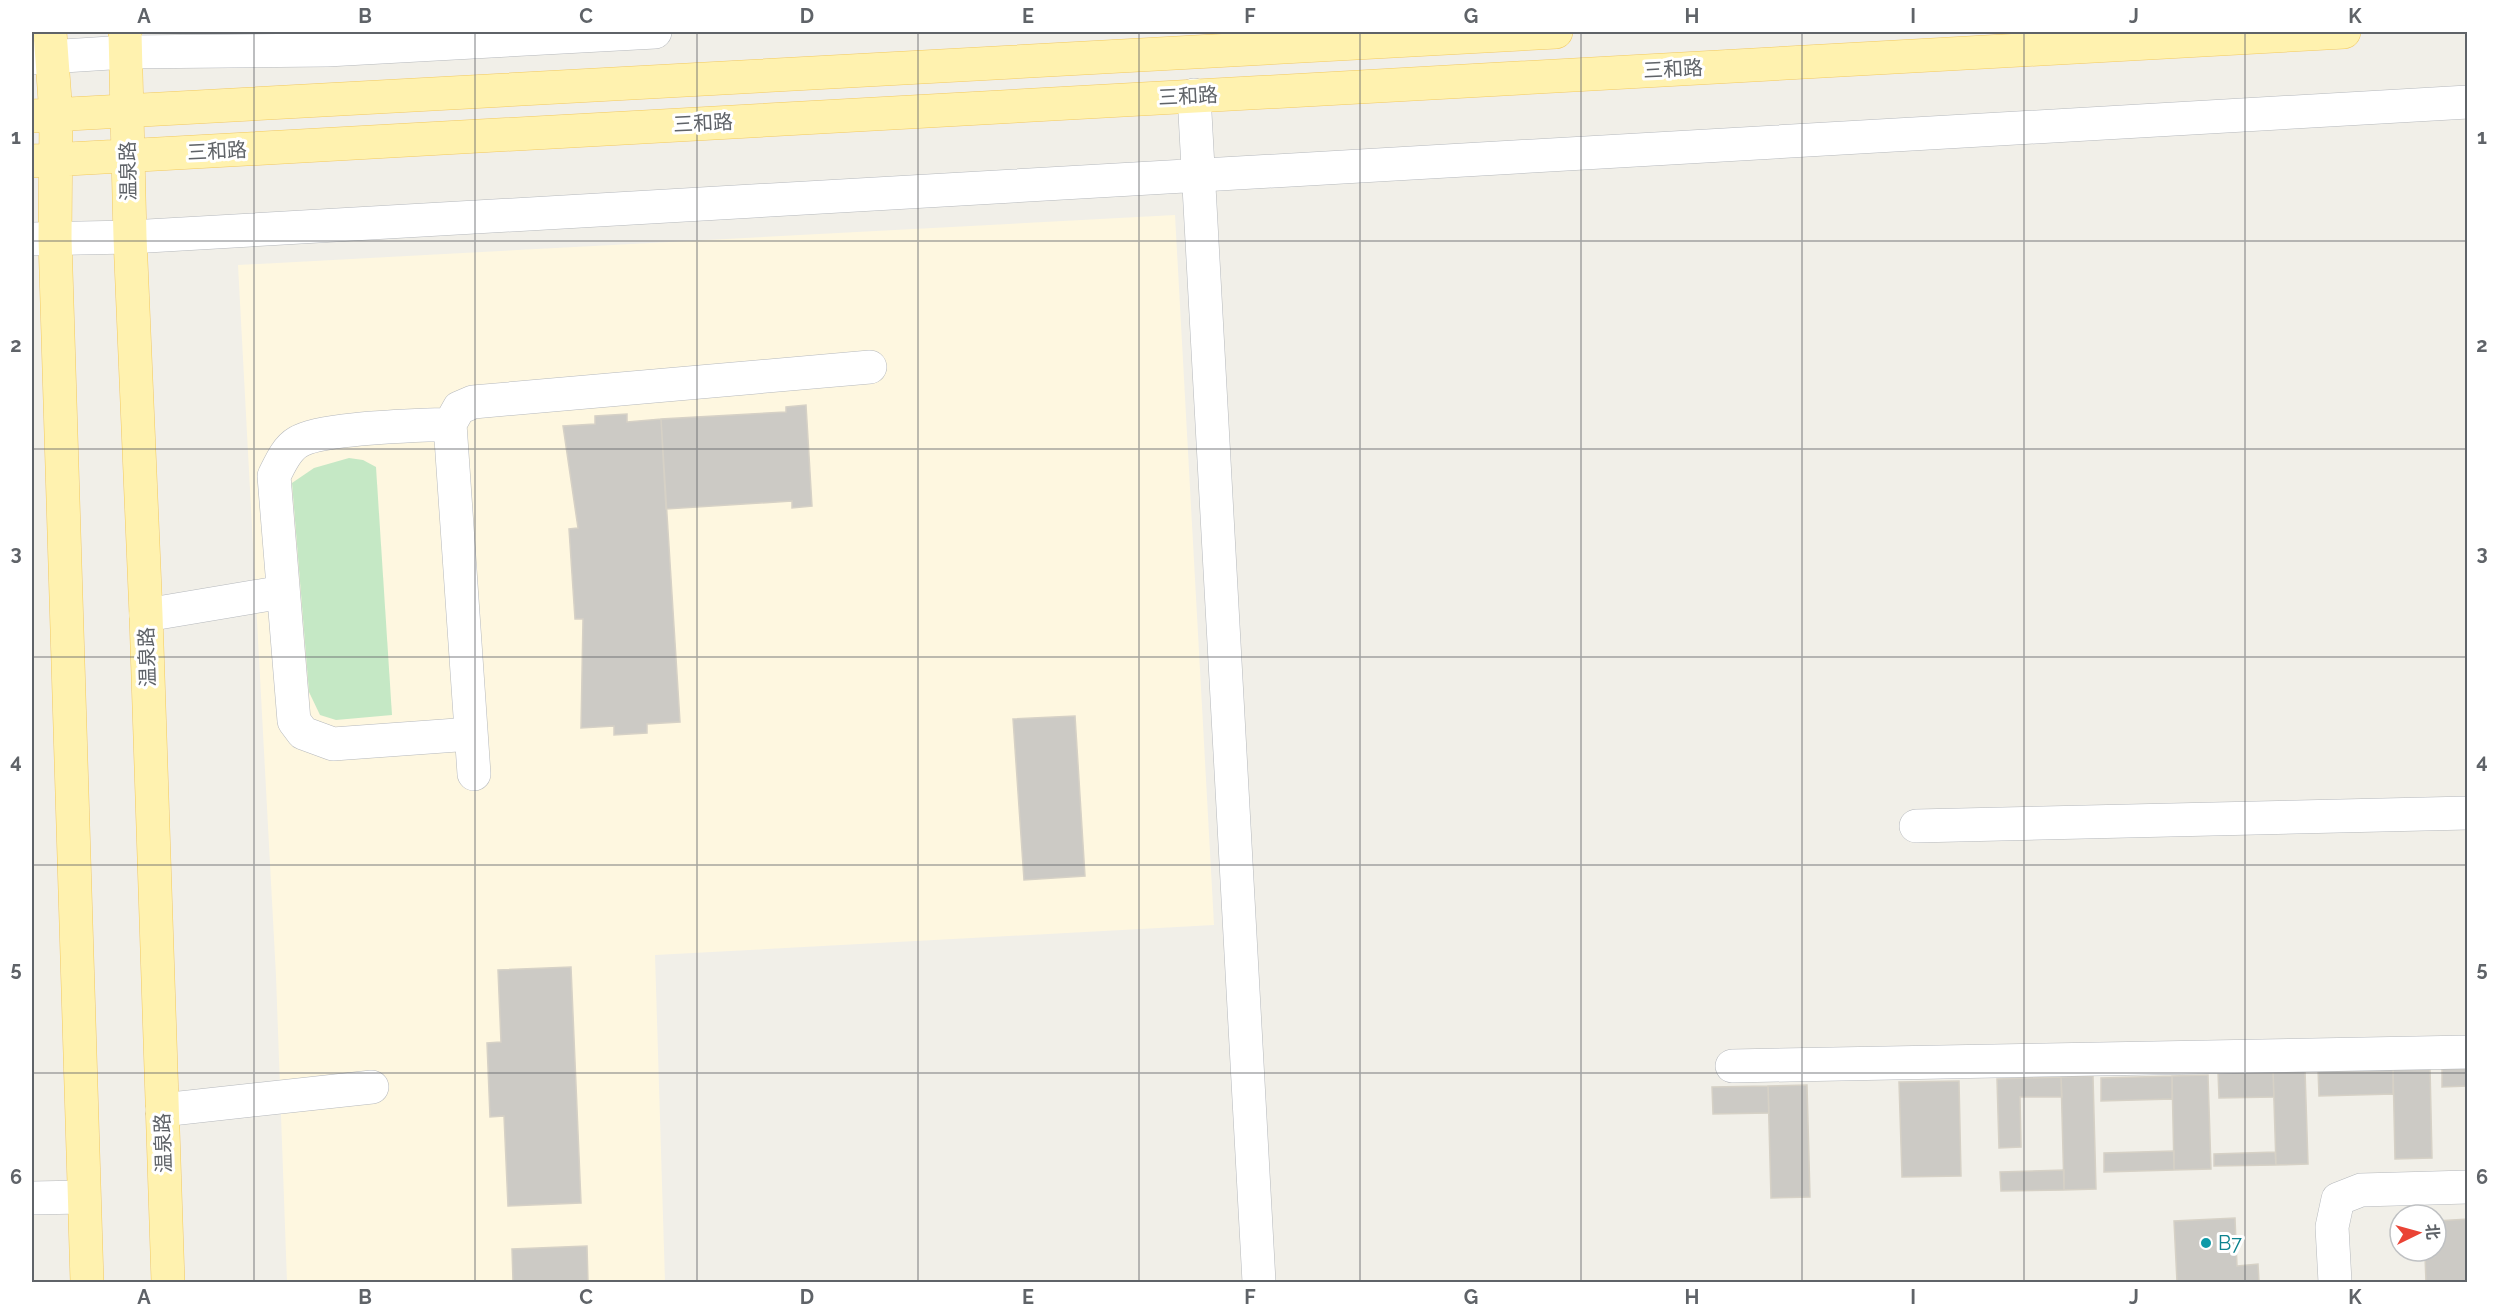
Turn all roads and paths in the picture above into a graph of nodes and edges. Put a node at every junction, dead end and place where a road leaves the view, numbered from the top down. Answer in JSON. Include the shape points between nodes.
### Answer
{"nodes":[{"id":1,"x":656,"y":32,"type":"edge"},
{"id":2,"x":1556,"y":32,"type":"edge"},
{"id":3,"x":2344,"y":32,"type":"edge"},
{"id":4,"x":125,"y":42,"type":"edge"},
{"id":5,"x":42,"y":44,"type":"edge"},
{"id":6,"x":1194,"y":95,"type":"junction"},
{"id":7,"x":2468,"y":102,"type":"edge"},
{"id":8,"x":126,"y":112,"type":"junction"},
{"id":9,"x":44,"y":116,"type":"edge"},
{"id":10,"x":128,"y":157,"type":"junction"},
{"id":11,"x":44,"y":160,"type":"edge"},
{"id":12,"x":1199,"y":174,"type":"junction"},
{"id":13,"x":130,"y":237,"type":"junction"},
{"id":14,"x":43,"y":239,"type":"edge"},
{"id":15,"x":32,"y":264,"type":"edge"},
{"id":16,"x":870,"y":367,"type":"dead end"},
{"id":17,"x":450,"y":424,"type":"junction"},
{"id":18,"x":283,"y":592,"type":"junction"},
{"id":19,"x":146,"y":615,"type":"junction"},
{"id":20,"x":471,"y":734,"type":"junction"},
{"id":21,"x":474,"y":774,"type":"dead end"},
{"id":22,"x":2468,"y":813,"type":"edge"},
{"id":23,"x":1916,"y":826,"type":"dead end"},
{"id":24,"x":2468,"y":1052,"type":"edge"},
{"id":25,"x":1732,"y":1066,"type":"dead end"},
{"id":26,"x":372,"y":1087,"type":"dead end"},
{"id":27,"x":162,"y":1110,"type":"junction"},
{"id":28,"x":2468,"y":1187,"type":"edge"},
{"id":29,"x":83,"y":1197,"type":"junction"},
{"id":30,"x":32,"y":1198,"type":"edge"},
{"id":31,"x":87,"y":1282,"type":"edge"},
{"id":32,"x":168,"y":1282,"type":"edge"},
{"id":33,"x":1259,"y":1282,"type":"edge"},
{"id":34,"x":2335,"y":1282,"type":"edge"}],
"edges":[{"from":1,"to":4,"type":"street","via":[[327,50]]},
{"from":2,"to":8,"type":"main road"},
{"from":3,"to":6,"type":"main road","name":"三和路"},
{"from":4,"to":5,"type":"street"},
{"from":4,"to":8,"type":"main road","name":"温泉路"},
{"from":5,"to":9,"type":"main road"},
{"from":6,"to":10,"type":"main road","name":"三和路"},
{"from":6,"to":12,"type":"street"},
{"from":7,"to":12,"type":"street"},
{"from":8,"to":9,"type":"main road"},
{"from":8,"to":10,"type":"main road","name":"温泉路"},
{"from":9,"to":11,"type":"main road"},
{"from":10,"to":11,"type":"main road","name":"三和路"},
{"from":10,"to":13,"type":"main road","name":"温泉路"},
{"from":11,"to":14,"type":"main road"},
{"from":12,"to":13,"type":"street"},
{"from":12,"to":33,"type":"street"},
{"from":13,"to":14,"type":"street"},
{"from":13,"to":19,"type":"main road","name":"温泉路"},
{"from":14,"to":15,"type":"street"},
{"from":14,"to":29,"type":"main road"},
{"from":16,"to":17,"type":"street","via":[[473,402],[459,408]]},
{"from":17,"to":18,"type":"street","via":[[328,433],[298,441],[285,454],[274,476]]},
{"from":17,"to":20,"type":"street"},
{"from":18,"to":19,"type":"street"},
{"from":18,"to":20,"type":"street","via":[[294,722],[303,733],[333,744]]},
{"from":19,"to":27,"type":"main road","name":"温泉路"},
{"from":20,"to":21,"type":"street"},
{"from":22,"to":23,"type":"street"},
{"from":24,"to":25,"type":"street"},
{"from":26,"to":27,"type":"street"},
{"from":27,"to":32,"type":"main road","name":"温泉路"},
{"from":28,"to":34,"type":"street","via":[[2361,1190],[2338,1199],[2332,1227]]},
{"from":29,"to":30,"type":"street"},
{"from":29,"to":31,"type":"main road"}]}
